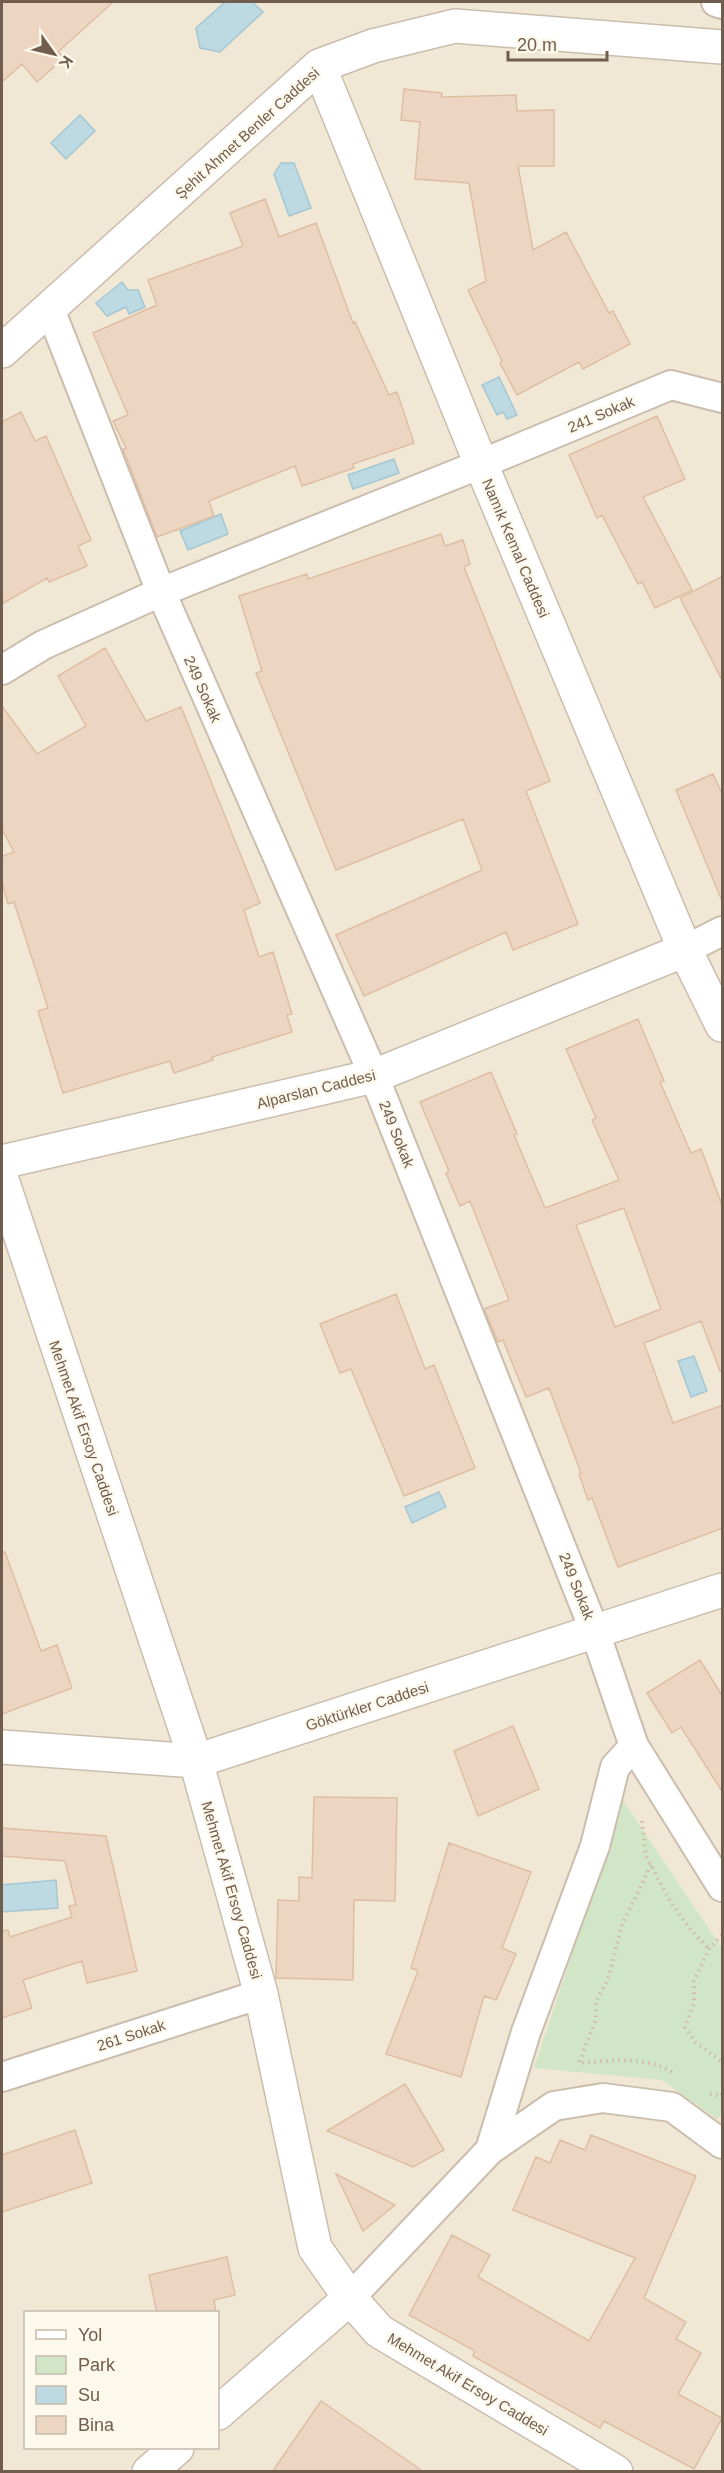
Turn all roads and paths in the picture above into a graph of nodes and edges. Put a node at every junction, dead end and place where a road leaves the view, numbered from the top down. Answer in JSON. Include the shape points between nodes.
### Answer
{"nodes":[{"id":1,"x":716,"y":2,"type":"edge"},
{"id":2,"x":723,"y":4,"type":"edge"},
{"id":3,"x":723,"y":47,"type":"edge"},
{"id":4,"x":320,"y":66,"type":"junction"},
{"id":5,"x":50,"y":309,"type":"junction"},
{"id":6,"x":2,"y":351,"type":"edge"},
{"id":7,"x":723,"y":398,"type":"edge"},
{"id":8,"x":481,"y":464,"type":"junction"},
{"id":9,"x":161,"y":592,"type":"junction"},
{"id":10,"x":2,"y":670,"type":"edge"},
{"id":11,"x":723,"y":930,"type":"edge"},
{"id":12,"x":685,"y":950,"type":"junction"},
{"id":13,"x":723,"y":1025,"type":"edge"},
{"id":14,"x":374,"y":1076,"type":"junction"},
{"id":15,"x":2,"y":1162,"type":"edge"},
{"id":16,"x":2,"y":1180,"type":"edge"},
{"id":17,"x":723,"y":1590,"type":"edge"},
{"id":18,"x":596,"y":1632,"type":"junction"},
{"id":19,"x":634,"y":1746,"type":"junction"},
{"id":20,"x":2,"y":1747,"type":"edge"},
{"id":21,"x":196,"y":1761,"type":"junction"},
{"id":22,"x":641,"y":1812,"type":"dead end"},
{"id":23,"x":651,"y":1865,"type":"junction"},
{"id":24,"x":723,"y":1887,"type":"edge"},
{"id":25,"x":723,"y":1935,"type":"edge"},
{"id":26,"x":709,"y":1949,"type":"junction"},
{"id":27,"x":261,"y":1994,"type":"junction"},
{"id":28,"x":721,"y":2059,"type":"edge"},
{"id":29,"x":2,"y":2077,"type":"edge"},
{"id":30,"x":684,"y":2080,"type":"dead end"},
{"id":31,"x":707,"y":2094,"type":"dead end"},
{"id":32,"x":722,"y":2096,"type":"edge"},
{"id":33,"x":723,"y":2144,"type":"edge"},
{"id":34,"x":490,"y":2150,"type":"junction"},
{"id":35,"x":350,"y":2298,"type":"junction"},
{"id":36,"x":219,"y":2412,"type":"edge"},
{"id":37,"x":176,"y":2449,"type":"edge"},
{"id":38,"x":149,"y":2472,"type":"edge"},
{"id":39,"x":616,"y":2472,"type":"edge"}],
"edges":[{"from":1,"to":2,"type":"street"},
{"from":3,"to":4,"type":"street","name":"Şehit Ahmet Benler Caddesi","via":[[455,26],[373,46]]},
{"from":4,"to":5,"type":"street","name":"Şehit Ahmet Benler Caddesi"},
{"from":4,"to":8,"type":"street","name":"Namık Kemal Caddesi"},
{"from":5,"to":6,"type":"street","name":"Şehit Ahmet Benler Caddesi"},
{"from":5,"to":9,"type":"street","name":"249 Sokak"},
{"from":7,"to":8,"type":"street","name":"241 Sokak","via":[[671,385]]},
{"from":8,"to":9,"type":"street","name":"241 Sokak"},
{"from":8,"to":12,"type":"street","name":"Namık Kemal Caddesi"},
{"from":9,"to":10,"type":"street","name":"241 Sokak","via":[[43,645]]},
{"from":9,"to":14,"type":"street","name":"249 Sokak"},
{"from":11,"to":12,"type":"street"},
{"from":12,"to":13,"type":"street","name":"Namık Kemal Caddesi"},
{"from":12,"to":14,"type":"street","name":"Alparslan Caddesi"},
{"from":14,"to":15,"type":"street","name":"Alparslan Caddesi"},
{"from":14,"to":18,"type":"street","name":"249 Sokak"},
{"from":16,"to":21,"type":"street","name":"Mehmet Akif Ersoy Caddesi"},
{"from":17,"to":18,"type":"street","name":"Göktürkler Caddesi"},
{"from":18,"to":19,"type":"street","name":"249 Sokak"},
{"from":18,"to":21,"type":"street","name":"Göktürkler Caddesi"},
{"from":19,"to":24,"type":"street","name":"249 Sokak"},
{"from":19,"to":34,"type":"street","via":[[615,1767],[595,1846],[526,2032]]},
{"from":20,"to":21,"type":"street","name":"Göktürkler Caddesi"},
{"from":21,"to":27,"type":"street","name":"Mehmet Akif Ersoy Caddesi"},
{"from":22,"to":23,"type":"path","via":[[646,1856]]},
{"from":23,"to":26,"type":"path","via":[[670,1901]]},
{"from":23,"to":30,"type":"path","via":[[622,1925],[608,1979],[596,2001],[596,2019],[579,2063],[649,2062]]},
{"from":25,"to":26,"type":"path"},
{"from":26,"to":28,"type":"path","via":[[694,1980],[694,2003],[685,2027],[695,2042]]},
{"from":27,"to":29,"type":"street","name":"261 Sokak"},
{"from":27,"to":35,"type":"street","name":"Mehmet Akif Ersoy Caddesi","via":[[315,2248]]},
{"from":31,"to":32,"type":"path"},
{"from":33,"to":34,"type":"street","via":[[672,2107],[603,2098],[554,2106]]},
{"from":34,"to":35,"type":"street"},
{"from":35,"to":36,"type":"street"},
{"from":35,"to":39,"type":"street","name":"Mehmet Akif Ersoy Caddesi","via":[[379,2331]]},
{"from":37,"to":38,"type":"street"}]}
